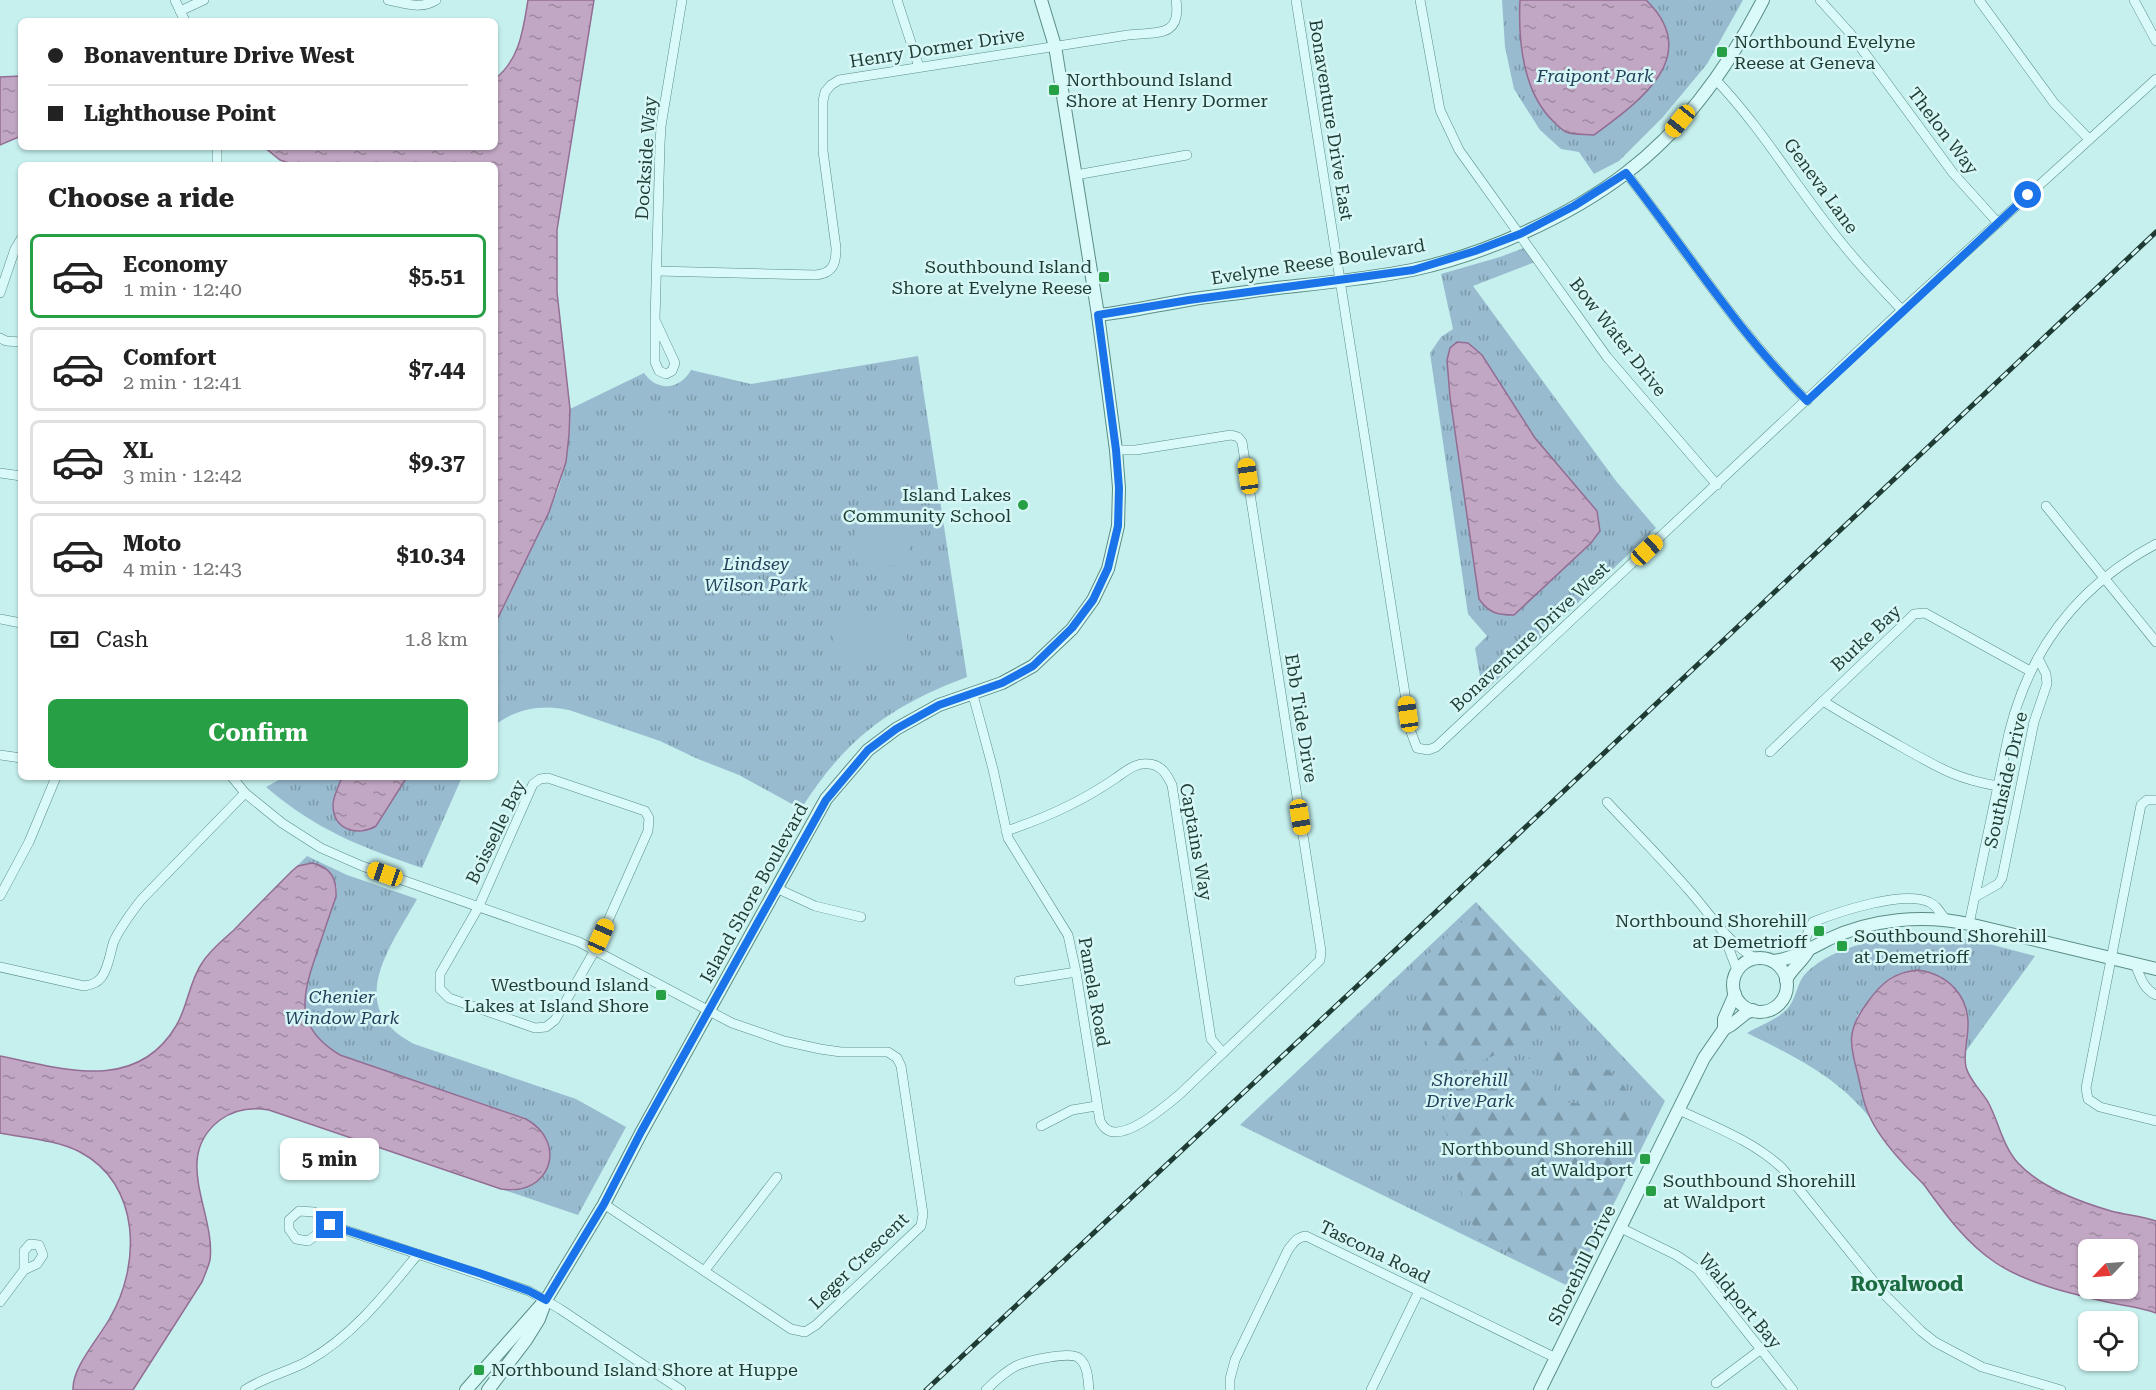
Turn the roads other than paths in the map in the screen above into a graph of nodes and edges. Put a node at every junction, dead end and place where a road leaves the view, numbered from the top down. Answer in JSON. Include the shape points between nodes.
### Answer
{"nodes":[{"id":1,"x":175,"y":0,"type":"edge"},
{"id":2,"x":204,"y":0,"type":"edge"},
{"id":3,"x":388,"y":0,"type":"edge"},
{"id":4,"x":435,"y":0,"type":"edge"},
{"id":5,"x":682,"y":0,"type":"edge"},
{"id":6,"x":897,"y":0,"type":"edge"},
{"id":7,"x":1041,"y":0,"type":"edge"},
{"id":8,"x":1176,"y":0,"type":"edge"},
{"id":9,"x":1297,"y":0,"type":"edge"},
{"id":10,"x":1420,"y":0,"type":"edge"},
{"id":11,"x":1763,"y":0,"type":"edge"},
{"id":12,"x":1820,"y":0,"type":"edge"},
{"id":13,"x":1979,"y":0,"type":"edge"},
{"id":14,"x":1993,"y":0,"type":"edge"},
{"id":15,"x":2134,"y":0,"type":"edge"},
{"id":16,"x":1986,"y":8,"type":"junction"},
{"id":17,"x":180,"y":11,"type":"junction"},
{"id":18,"x":184,"y":18,"type":"edge"},
{"id":19,"x":2156,"y":41,"type":"edge"},
{"id":20,"x":1055,"y":46,"type":"junction"},
{"id":21,"x":919,"y":67,"type":"junction"},
{"id":22,"x":1715,"y":79,"type":"junction"},
{"id":23,"x":2156,"y":79,"type":"edge"},
{"id":24,"x":2089,"y":139,"type":"junction"},
{"id":25,"x":1187,"y":155,"type":"dead end"},
{"id":26,"x":1626,"y":173,"type":"junction"},
{"id":27,"x":1076,"y":175,"type":"junction"},
{"id":28,"x":1998,"y":223,"type":"junction"},
{"id":29,"x":1520,"y":234,"type":"junction"},
{"id":30,"x":18,"y":244,"type":"edge"},
{"id":31,"x":657,"y":270,"type":"junction"},
{"id":32,"x":1340,"y":280,"type":"junction"},
{"id":33,"x":0,"y":293,"type":"edge"},
{"id":34,"x":1902,"y":310,"type":"junction"},
{"id":35,"x":1098,"y":315,"type":"junction"},
{"id":36,"x":655,"y":320,"type":"junction"},
{"id":37,"x":0,"y":338,"type":"edge"},
{"id":38,"x":18,"y":342,"type":"edge"},
{"id":39,"x":1807,"y":401,"type":"junction"},
{"id":40,"x":1116,"y":450,"type":"junction"},
{"id":41,"x":0,"y":473,"type":"edge"},
{"id":42,"x":18,"y":476,"type":"edge"},
{"id":43,"x":1717,"y":485,"type":"junction"},
{"id":44,"x":2046,"y":506,"type":"dead end"},
{"id":45,"x":2156,"y":544,"type":"edge"},
{"id":46,"x":2104,"y":578,"type":"junction"},
{"id":47,"x":0,"y":619,"type":"edge"},
{"id":48,"x":18,"y":622,"type":"edge"},
{"id":49,"x":2156,"y":642,"type":"edge"},
{"id":50,"x":2038,"y":658,"type":"junction"},
{"id":51,"x":2030,"y":670,"type":"junction"},
{"id":52,"x":973,"y":695,"type":"junction"},
{"id":53,"x":1823,"y":701,"type":"junction"},
{"id":54,"x":1770,"y":752,"type":"dead end"},
{"id":55,"x":0,"y":755,"type":"edge"},
{"id":56,"x":18,"y":758,"type":"edge"},
{"id":57,"x":55,"y":780,"type":"edge"},
{"id":58,"x":234,"y":780,"type":"edge"},
{"id":59,"x":1998,"y":786,"type":"junction"},
{"id":60,"x":245,"y":793,"type":"junction"},
{"id":61,"x":2156,"y":800,"type":"edge"},
{"id":62,"x":1607,"y":802,"type":"dead end"},
{"id":63,"x":1006,"y":831,"type":"junction"},
{"id":64,"x":776,"y":888,"type":"junction"},
{"id":65,"x":0,"y":896,"type":"edge"},
{"id":66,"x":1975,"y":897,"type":"junction"},
{"id":67,"x":478,"y":908,"type":"junction"},
{"id":68,"x":861,"y":917,"type":"dead end"},
{"id":69,"x":1945,"y":919,"type":"junction"},
{"id":70,"x":1970,"y":924,"type":"junction"},
{"id":71,"x":1723,"y":933,"type":"junction"},
{"id":72,"x":595,"y":950,"type":"junction"},
{"id":73,"x":1808,"y":951,"type":"junction"},
{"id":74,"x":1755,"y":958,"type":"junction"},
{"id":75,"x":2112,"y":958,"type":"junction"},
{"id":76,"x":1773,"y":962,"type":"junction"},
{"id":77,"x":2135,"y":964,"type":"junction"},
{"id":78,"x":0,"y":968,"type":"edge"},
{"id":79,"x":2156,"y":969,"type":"edge"},
{"id":80,"x":1737,"y":970,"type":"junction"},
{"id":81,"x":1076,"y":972,"type":"junction"},
{"id":82,"x":1786,"y":980,"type":"junction"},
{"id":83,"x":1018,"y":981,"type":"dead end"},
{"id":84,"x":1735,"y":994,"type":"junction"},
{"id":85,"x":2156,"y":995,"type":"edge"},
{"id":86,"x":1753,"y":1010,"type":"junction"},
{"id":87,"x":709,"y":1012,"type":"junction"},
{"id":88,"x":1724,"y":1029,"type":"junction"},
{"id":89,"x":1223,"y":1053,"type":"junction"},
{"id":90,"x":1096,"y":1106,"type":"junction"},
{"id":91,"x":1679,"y":1110,"type":"junction"},
{"id":92,"x":2156,"y":1121,"type":"edge"},
{"id":93,"x":1041,"y":1126,"type":"dead end"},
{"id":94,"x":1110,"y":1131,"type":"joint"},
{"id":95,"x":777,"y":1177,"type":"dead end"},
{"id":96,"x":604,"y":1204,"type":"junction"},
{"id":97,"x":330,"y":1225,"type":"dead end"},
{"id":98,"x":1621,"y":1228,"type":"junction"},
{"id":99,"x":418,"y":1254,"type":"junction"},
{"id":100,"x":24,"y":1270,"type":"dead end"},
{"id":101,"x":705,"y":1270,"type":"junction"},
{"id":102,"x":1419,"y":1291,"type":"junction"},
{"id":103,"x":546,"y":1300,"type":"junction"},
{"id":104,"x":0,"y":1302,"type":"edge"},
{"id":105,"x":1760,"y":1350,"type":"junction"},
{"id":106,"x":1556,"y":1358,"type":"junction"},
{"id":107,"x":1716,"y":1383,"type":"dead end"},
{"id":108,"x":471,"y":1389,"type":"edge"},
{"id":109,"x":245,"y":1390,"type":"edge"},
{"id":110,"x":488,"y":1390,"type":"edge"},
{"id":111,"x":681,"y":1390,"type":"edge"},
{"id":112,"x":986,"y":1390,"type":"edge"},
{"id":113,"x":1089,"y":1390,"type":"edge"},
{"id":114,"x":1230,"y":1390,"type":"edge"},
{"id":115,"x":1371,"y":1390,"type":"edge"},
{"id":116,"x":1540,"y":1390,"type":"edge"},
{"id":117,"x":1793,"y":1390,"type":"edge"},
{"id":118,"x":2061,"y":1390,"type":"edge"}],
"edges":[{"from":1,"to":17,"type":"street"},
{"from":2,"to":17,"type":"street"},
{"from":3,"to":4,"type":"street","via":[[419,6]]},
{"from":5,"to":31,"type":"street","name":"Dockside Way","via":[[661,126]]},
{"from":6,"to":21,"type":"street"},
{"from":7,"to":20,"type":"street","name":"Island Shore Boulevard"},
{"from":8,"to":20,"type":"street","name":"Henry Dormer Drive","via":[[1178,18],[1164,31]]},
{"from":9,"to":32,"type":"street","name":"Bonaventure Drive East"},
{"from":10,"to":29,"type":"street","via":[[1440,110],[1459,150]]},
{"from":11,"to":22,"type":"street","name":"Evelyne Reese Boulevard"},
{"from":12,"to":28,"type":"street","name":"Thelon Way","via":[[1850,33],[1953,173]]},
{"from":13,"to":16,"type":"street"},
{"from":14,"to":16,"type":"street"},
{"from":15,"to":19,"type":"street"},
{"from":16,"to":24,"type":"street","via":[[2054,103]]},
{"from":17,"to":18,"type":"street"},
{"from":20,"to":21,"type":"street","name":"Henry Dormer Drive"},
{"from":20,"to":27,"type":"street","name":"Island Shore Boulevard"},
{"from":21,"to":31,"type":"street","name":"Henry Dormer Drive","via":[[839,80],[825,92],[823,152],[836,258],[829,272],[816,275]]},
{"from":22,"to":26,"type":"street","name":"Evelyne Reese Boulevard","via":[[1668,136]]},
{"from":22,"to":34,"type":"street","name":"Geneva Lane","via":[[1762,133],[1840,241]]},
{"from":23,"to":24,"type":"street","name":"Bonaventure Drive West"},
{"from":24,"to":28,"type":"street","name":"Bonaventure Drive West"},
{"from":25,"to":27,"type":"street"},
{"from":26,"to":29,"type":"street","name":"Evelyne Reese Boulevard"},
{"from":26,"to":39,"type":"street","via":[[1741,328]]},
{"from":27,"to":35,"type":"street","name":"Island Shore Boulevard"},
{"from":28,"to":34,"type":"street","name":"Bonaventure Drive West"},
{"from":29,"to":32,"type":"street","name":"Evelyne Reese Boulevard","via":[[1413,270]]},
{"from":29,"to":43,"type":"street","name":"Bow Water Drive","via":[[1607,357]]},
{"from":30,"to":33,"type":"street"},
{"from":31,"to":36,"type":"street","name":"Dockside Way"},
{"from":32,"to":35,"type":"street","name":"Evelyne Reese Boulevard"},
{"from":32,"to":43,"type":"street","name":"Bonaventure Drive West","via":[[1411,732],[1417,748],[1436,747]]},
{"from":34,"to":39,"type":"street","name":"Bonaventure Drive West"},
{"from":35,"to":40,"type":"street","name":"Island Shore Boulevard"},
{"from":36,"to":36,"type":"street","name":"Dockside Way","via":[[655,362],[659,371],[666,374],[675,363]]},
{"from":37,"to":38,"type":"street"},
{"from":39,"to":43,"type":"street","name":"Bonaventure Drive West"},
{"from":40,"to":52,"type":"street","name":"Island Shore Boulevard","via":[[1118,526],[1108,568],[1093,600],[1072,628],[1033,666]]},
{"from":40,"to":89,"type":"street","name":"Ebb Tide Drive","via":[[1231,435],[1242,442],[1245,453],[1321,951],[1320,960]]},
{"from":41,"to":42,"type":"street"},
{"from":44,"to":46,"type":"street"},
{"from":45,"to":46,"type":"street","name":"Southside Drive"},
{"from":46,"to":49,"type":"street"},
{"from":46,"to":50,"type":"street","name":"Southside Drive","via":[[2069,612]]},
{"from":47,"to":48,"type":"street"},
{"from":50,"to":51,"type":"street","name":"Southside Drive"},
{"from":50,"to":66,"type":"street","name":"Southside Drive","via":[[2047,684],[2034,722],[2002,878]]},
{"from":51,"to":53,"type":"street","name":"Burke Bay","via":[[1925,613],[1914,614]]},
{"from":51,"to":59,"type":"street","name":"Southside Drive","via":[[2013,716]]},
{"from":52,"to":63,"type":"street","name":"Pamela Road"},
{"from":52,"to":64,"type":"street","name":"Island Shore Boulevard","via":[[939,705],[868,750],[826,800]]},
{"from":53,"to":54,"type":"street","name":"Burke Bay"},
{"from":53,"to":59,"type":"street","via":[[1954,776]]},
{"from":55,"to":56,"type":"street"},
{"from":57,"to":65,"type":"street","via":[[29,842]]},
{"from":58,"to":60,"type":"street"},
{"from":59,"to":66,"type":"street","name":"Southside Drive"},
{"from":60,"to":67,"type":"street","via":[[321,848]]},
{"from":60,"to":78,"type":"street","via":[[127,918],[101,979],[84,986]]},
{"from":61,"to":75,"type":"street","via":[[2147,800],[2141,806]]},
{"from":62,"to":71,"type":"street","via":[[1675,874]]},
{"from":63,"to":81,"type":"street","name":"Pamela Road","via":[[1068,935]]},
{"from":63,"to":89,"type":"street","name":"Captains Way","via":[[1068,808],[1134,766],[1149,764],[1161,768],[1174,794],[1211,1039]]},
{"from":64,"to":68,"type":"street","via":[[815,906]]},
{"from":64,"to":87,"type":"street","name":"Island Shore Boulevard"},
{"from":66,"to":70,"type":"street","name":"Southside Drive"},
{"from":67,"to":72,"type":"street"},
{"from":67,"to":72,"type":"street","via":[[441,974],[440,989],[449,998],[535,1028],[546,1027],[555,1020]]},
{"from":67,"to":72,"type":"street","name":"Boisselle Bay","via":[[533,784],[540,779],[556,779],[638,808],[649,818],[648,831]]},
{"from":69,"to":70,"type":"street","name":"Shorehill Drive"},
{"from":69,"to":73,"type":"street","name":"Shorehill Drive","via":[[1886,921],[1852,930]]},
{"from":69,"to":73,"type":"street","name":"Shorehill Drive","via":[[1932,903],[1918,899],[1871,904],[1813,922],[1805,939]]},
{"from":70,"to":75,"type":"street","name":"Shorehill Drive"},
{"from":71,"to":74,"type":"street"},
{"from":71,"to":80,"type":"street"},
{"from":72,"to":87,"type":"street"},
{"from":73,"to":76,"type":"street","name":"Shorehill Drive"},
{"from":73,"to":82,"type":"street","name":"Shorehill Drive"},
{"from":74,"to":76,"type":"street","name":"Shorehill Drive"},
{"from":74,"to":80,"type":"street"},
{"from":75,"to":77,"type":"street","name":"Shorehill Drive"},
{"from":75,"to":92,"type":"street","via":[[2088,1074],[2088,1099],[2100,1107]]},
{"from":76,"to":82,"type":"street"},
{"from":77,"to":79,"type":"street","name":"Shorehill Drive"},
{"from":77,"to":85,"type":"street","via":[[2145,986]]},
{"from":80,"to":84,"type":"street","name":"Shorehill Drive"},
{"from":81,"to":83,"type":"street"},
{"from":81,"to":90,"type":"street","name":"Pamela Road"},
{"from":82,"to":86,"type":"street","name":"Shorehill Drive","via":[[1785,994],[1776,1006]]},
{"from":84,"to":86,"type":"street"},
{"from":84,"to":88,"type":"street","name":"Shorehill Drive"},
{"from":86,"to":88,"type":"street","name":"Shorehill Drive"},
{"from":87,"to":96,"type":"street","name":"Island Shore Boulevard"},
{"from":87,"to":101,"type":"street","name":"Leger Crescent","via":[[793,1044],[841,1052],[888,1052],[897,1058],[923,1215],[917,1231],[805,1332],[791,1329]]},
{"from":88,"to":91,"type":"street","name":"Shorehill Drive","via":[[1704,1058]]},
{"from":89,"to":94,"type":"street","name":"Ebb Tide Drive","via":[[1156,1113],[1127,1130]]},
{"from":90,"to":93,"type":"street","via":[[1072,1110]]},
{"from":90,"to":94,"type":"street","name":"Pamela Road","via":[[1100,1121]]},
{"from":91,"to":98,"type":"street","name":"Shorehill Drive"},
{"from":91,"to":118,"type":"street","via":[[1774,1160],[1883,1293],[1935,1342],[1982,1367]]},
{"from":95,"to":101,"type":"street"},
{"from":96,"to":101,"type":"street","name":"Leger Crescent"},
{"from":96,"to":103,"type":"street","name":"Island Shore Boulevard"},
{"from":97,"to":99,"type":"street"},
{"from":98,"to":105,"type":"street","name":"Waldport Bay","via":[[1697,1269]]},
{"from":98,"to":106,"type":"street","name":"Shorehill Drive"},
{"from":99,"to":103,"type":"street"},
{"from":99,"to":109,"type":"street","via":[[348,1332],[308,1361]]},
{"from":100,"to":104,"type":"street"},
{"from":102,"to":106,"type":"street","name":"Tascona Road"},
{"from":102,"to":114,"type":"street","name":"Tascona Road","via":[[1314,1239],[1300,1237],[1288,1250],[1232,1367]]},
{"from":102,"to":115,"type":"street"},
{"from":103,"to":108,"type":"street","name":"Island Shore Boulevard"},
{"from":103,"to":110,"type":"street","name":"Island Shore Boulevard","via":[[526,1340]]},
{"from":103,"to":111,"type":"street"},
{"from":105,"to":107,"type":"street"},
{"from":105,"to":117,"type":"street","name":"Waldport Bay"},
{"from":106,"to":116,"type":"street","name":"Shorehill Drive"},
{"from":112,"to":113,"type":"street","via":[[1016,1366],[1077,1355],[1086,1367]]}]}
